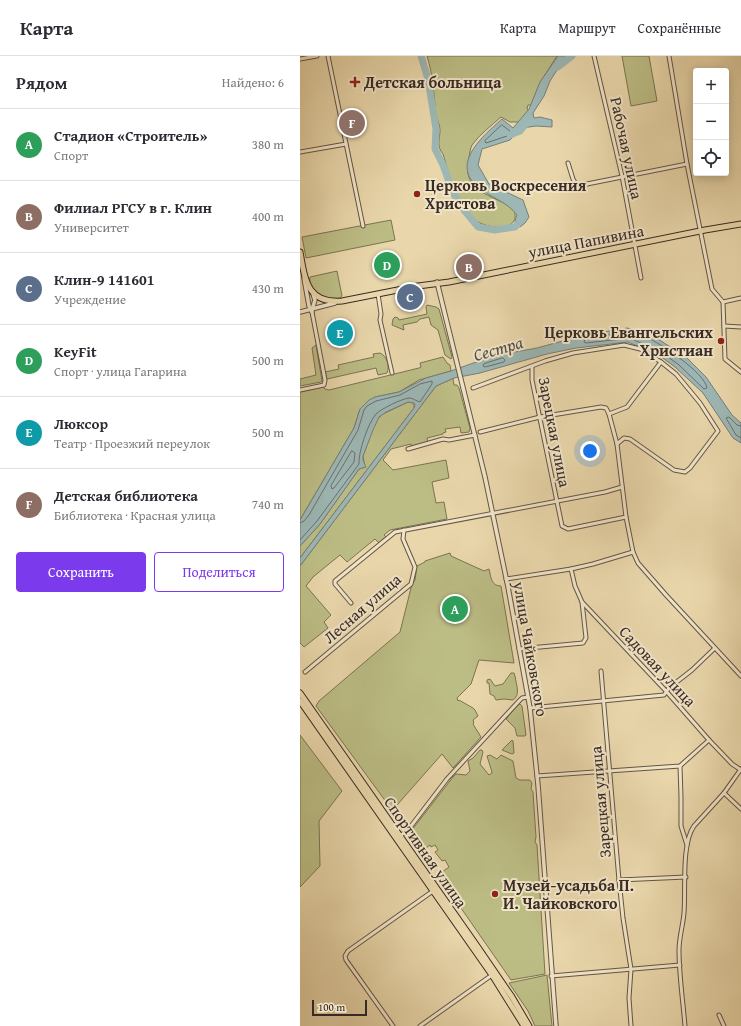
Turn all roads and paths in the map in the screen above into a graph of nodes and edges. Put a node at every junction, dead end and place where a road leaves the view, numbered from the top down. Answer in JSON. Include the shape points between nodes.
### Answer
{"nodes":[{"id":1,"x":317,"y":56,"type":"edge"},
{"id":2,"x":329,"y":56,"type":"edge"},
{"id":3,"x":594,"y":56,"type":"edge"},
{"id":4,"x":669,"y":56,"type":"edge"},
{"id":5,"x":300,"y":59,"type":"edge"},
{"id":6,"x":346,"y":144,"type":"junction"},
{"id":7,"x":300,"y":152,"type":"edge"},
{"id":8,"x":568,"y":163,"type":"dead end"},
{"id":9,"x":687,"y":164,"type":"junction"},
{"id":10,"x":622,"y":176,"type":"junction"},
{"id":11,"x":741,"y":224,"type":"edge"},
{"id":12,"x":363,"y":226,"type":"dead end"},
{"id":13,"x":701,"y":231,"type":"junction"},
{"id":14,"x":635,"y":245,"type":"junction"},
{"id":15,"x":300,"y":252,"type":"edge"},
{"id":16,"x":303,"y":270,"type":"junction"},
{"id":17,"x":642,"y":278,"type":"dead end"},
{"id":18,"x":437,"y":282,"type":"junction"},
{"id":19,"x":312,"y":291,"type":"junction"},
{"id":20,"x":378,"y":294,"type":"junction"},
{"id":21,"x":741,"y":298,"type":"edge"},
{"id":22,"x":342,"y":301,"type":"junction"},
{"id":23,"x":723,"y":302,"type":"junction"},
{"id":24,"x":312,"y":311,"type":"junction"},
{"id":25,"x":300,"y":312,"type":"edge"},
{"id":26,"x":724,"y":326,"type":"junction"},
{"id":27,"x":741,"y":327,"type":"edge"},
{"id":28,"x":662,"y":362,"type":"junction"},
{"id":29,"x":532,"y":367,"type":"junction"},
{"id":30,"x":741,"y":372,"type":"edge"},
{"id":31,"x":392,"y":373,"type":"dead end"},
{"id":32,"x":473,"y":388,"type":"dead end"},
{"id":33,"x":300,"y":390,"type":"edge"},
{"id":34,"x":609,"y":414,"type":"junction"},
{"id":35,"x":540,"y":417,"type":"junction"},
{"id":36,"x":480,"y":432,"type":"dead end"},
{"id":37,"x":475,"y":435,"type":"junction"},
{"id":38,"x":617,"y":444,"type":"junction"},
{"id":39,"x":408,"y":449,"type":"dead end"},
{"id":40,"x":622,"y":487,"type":"junction"},
{"id":41,"x":556,"y":501,"type":"junction"},
{"id":42,"x":492,"y":512,"type":"junction"},
{"id":43,"x":626,"y":517,"type":"junction"},
{"id":44,"x":404,"y":530,"type":"junction"},
{"id":45,"x":633,"y":552,"type":"junction"},
{"id":46,"x":571,"y":569,"type":"junction"},
{"id":47,"x":506,"y":579,"type":"junction"},
{"id":48,"x":582,"y":602,"type":"junction"},
{"id":49,"x":351,"y":604,"type":"dead end"},
{"id":50,"x":715,"y":648,"type":"junction"},
{"id":51,"x":520,"y":649,"type":"junction"},
{"id":52,"x":601,"y":671,"type":"dead end"},
{"id":53,"x":305,"y":672,"type":"dead end"},
{"id":54,"x":741,"y":676,"type":"edge"},
{"id":55,"x":666,"y":691,"type":"junction"},
{"id":56,"x":300,"y":693,"type":"edge"},
{"id":57,"x":528,"y":697,"type":"junction"},
{"id":58,"x":300,"y":701,"type":"edge"},
{"id":59,"x":603,"y":702,"type":"junction"},
{"id":60,"x":530,"y":708,"type":"junction"},
{"id":61,"x":709,"y":740,"type":"junction"},
{"id":62,"x":680,"y":766,"type":"junction"},
{"id":63,"x":611,"y":770,"type":"junction"},
{"id":64,"x":741,"y":770,"type":"edge"},
{"id":65,"x":537,"y":776,"type":"junction"},
{"id":66,"x":724,"y":793,"type":"junction"},
{"id":67,"x":741,"y":809,"type":"edge"},
{"id":68,"x":400,"y":836,"type":"junction"},
{"id":69,"x":688,"y":847,"type":"junction"},
{"id":70,"x":686,"y":877,"type":"junction"},
{"id":71,"x":619,"y":880,"type":"junction"},
{"id":72,"x":433,"y":891,"type":"junction"},
{"id":73,"x":680,"y":965,"type":"junction"},
{"id":74,"x":631,"y":969,"type":"junction"},
{"id":75,"x":492,"y":975,"type":"junction"},
{"id":76,"x":551,"y":976,"type":"junction"},
{"id":77,"x":719,"y":1015,"type":"dead end"},
{"id":78,"x":394,"y":1026,"type":"edge"},
{"id":79,"x":420,"y":1026,"type":"edge"},
{"id":80,"x":524,"y":1026,"type":"edge"},
{"id":81,"x":529,"y":1026,"type":"edge"},
{"id":82,"x":556,"y":1026,"type":"edge"},
{"id":83,"x":631,"y":1026,"type":"edge"},
{"id":84,"x":685,"y":1026,"type":"edge"},
{"id":85,"x":724,"y":1026,"type":"edge"}],
"edges":[{"from":1,"to":5,"type":"street"},
{"from":2,"to":6,"type":"street"},
{"from":3,"to":10,"type":"street","name":"Рабочая улица"},
{"from":4,"to":9,"type":"street"},
{"from":6,"to":7,"type":"street"},
{"from":6,"to":12,"type":"street"},
{"from":8,"to":10,"type":"street","via":[[577,186]]},
{"from":9,"to":10,"type":"street"},
{"from":9,"to":13,"type":"street"},
{"from":10,"to":14,"type":"street","name":"Рабочая улица"},
{"from":11,"to":13,"type":"highway","name":"улица Папивина"},
{"from":13,"to":14,"type":"highway","name":"улица Папивина"},
{"from":13,"to":23,"type":"street","via":[[712,289]]},
{"from":14,"to":17,"type":"street","name":"Рабочая улица"},
{"from":14,"to":18,"type":"highway","name":"улица Папивина","via":[[449,282]]},
{"from":15,"to":16,"type":"highway"},
{"from":16,"to":19,"type":"highway","via":[[308,287]]},
{"from":16,"to":24,"type":"street"},
{"from":18,"to":20,"type":"highway","name":"улица Папивина"},
{"from":18,"to":37,"type":"street","name":"улица Чайковского"},
{"from":19,"to":22,"type":"highway","name":"улица Папивина","via":[[324,300]]},
{"from":19,"to":24,"type":"street","via":[[315,300]]},
{"from":20,"to":22,"type":"highway","name":"улица Папивина"},
{"from":20,"to":31,"type":"street","via":[[380,320]]},
{"from":21,"to":23,"type":"street"},
{"from":22,"to":24,"type":"street"},
{"from":23,"to":26,"type":"street"},
{"from":24,"to":25,"type":"street"},
{"from":24,"to":33,"type":"street","via":[[325,380],[324,385]]},
{"from":26,"to":27,"type":"street"},
{"from":26,"to":30,"type":"street","via":[[725,359]]},
{"from":28,"to":29,"type":"street","via":[[640,350],[624,346],[573,353]]},
{"from":28,"to":34,"type":"street","via":[[627,407]]},
{"from":28,"to":38,"type":"street","via":[[676,374],[700,403],[718,431],[685,472],[674,470],[630,438],[624,438]]},
{"from":29,"to":32,"type":"street"},
{"from":29,"to":35,"type":"street","name":"Зарецкая улица","via":[[532,380]]},
{"from":34,"to":35,"type":"street","via":[[606,408],[601,407]]},
{"from":34,"to":38,"type":"street"},
{"from":35,"to":36,"type":"street"},
{"from":35,"to":41,"type":"street","name":"Зарецкая улица"},
{"from":37,"to":39,"type":"street","via":[[443,439]]},
{"from":37,"to":42,"type":"street","name":"улица Чайковского"},
{"from":38,"to":40,"type":"street"},
{"from":40,"to":41,"type":"street"},
{"from":40,"to":43,"type":"street"},
{"from":41,"to":42,"type":"street"},
{"from":41,"to":43,"type":"street","name":"Зарецкая улица","via":[[562,526],[566,529]]},
{"from":42,"to":44,"type":"street"},
{"from":42,"to":47,"type":"street","name":"улица Чайковского"},
{"from":43,"to":45,"type":"street"},
{"from":44,"to":49,"type":"street","via":[[395,532],[336,580],[335,584]]},
{"from":44,"to":53,"type":"street","name":"Лесная улица","via":[[403,539],[415,567],[411,584]]},
{"from":45,"to":46,"type":"street"},
{"from":45,"to":50,"type":"street","via":[[638,563]]},
{"from":46,"to":47,"type":"street"},
{"from":46,"to":48,"type":"street","name":"Садовая улица"},
{"from":47,"to":51,"type":"street","name":"улица Чайковского"},
{"from":48,"to":51,"type":"street","via":[[586,638],[583,643]]},
{"from":48,"to":55,"type":"street","name":"Садовая улица"},
{"from":50,"to":54,"type":"street"},
{"from":50,"to":55,"type":"street"},
{"from":51,"to":57,"type":"street","name":"улица Чайковского"},
{"from":52,"to":59,"type":"street","name":"Зарецкая улица"},
{"from":55,"to":59,"type":"street","via":[[664,695]]},
{"from":55,"to":61,"type":"street","name":"Садовая улица"},
{"from":56,"to":68,"type":"highway","name":"Спортивная улица"},
{"from":57,"to":60,"type":"street","name":"улица Чайковского"},
{"from":57,"to":68,"type":"street","via":[[519,701],[447,779],[408,830]]},
{"from":58,"to":72,"type":"highway","name":"Спортивная улица"},
{"from":59,"to":60,"type":"street"},
{"from":59,"to":63,"type":"street","name":"Зарецкая улица"},
{"from":60,"to":65,"type":"street","name":"улица Чайковского"},
{"from":61,"to":62,"type":"street"},
{"from":61,"to":64,"type":"street","name":"Садовая улица"},
{"from":62,"to":63,"type":"street"},
{"from":62,"to":69,"type":"street","via":[[681,826]]},
{"from":63,"to":65,"type":"street"},
{"from":63,"to":71,"type":"street","name":"Зарецкая улица"},
{"from":64,"to":66,"type":"street"},
{"from":65,"to":76,"type":"street","name":"улица Чайковского"},
{"from":66,"to":67,"type":"street"},
{"from":66,"to":69,"type":"street","via":[[691,830]]},
{"from":68,"to":81,"type":"highway","name":"Спортивная улица","via":[[512,997]]},
{"from":69,"to":70,"type":"street","via":[[685,861]]},
{"from":70,"to":71,"type":"street"},
{"from":70,"to":73,"type":"street","via":[[679,948]]},
{"from":71,"to":74,"type":"street","name":"Зарецкая улица"},
{"from":72,"to":75,"type":"highway","name":"Спортивная улица"},
{"from":72,"to":78,"type":"street","via":[[348,951],[345,956]]},
{"from":73,"to":74,"type":"street"},
{"from":73,"to":84,"type":"street"},
{"from":74,"to":76,"type":"street"},
{"from":74,"to":83,"type":"street","name":"Зарецкая улица"},
{"from":75,"to":79,"type":"street"},
{"from":75,"to":80,"type":"highway","name":"Спортивная улица"},
{"from":76,"to":82,"type":"street","name":"улица Чайковского"},
{"from":77,"to":85,"type":"street"}]}
